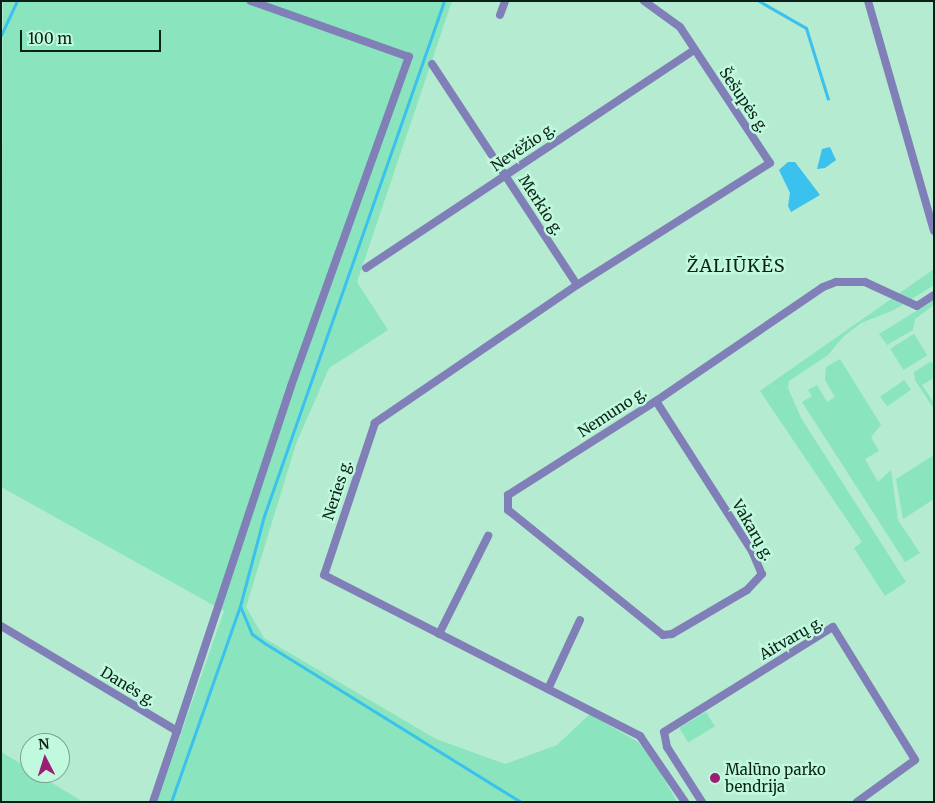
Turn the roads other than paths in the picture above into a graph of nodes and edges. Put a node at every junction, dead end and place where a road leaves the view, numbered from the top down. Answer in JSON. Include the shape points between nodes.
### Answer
{"nodes":[{"id":1,"x":251,"y":1,"type":"edge"},
{"id":2,"x":505,"y":1,"type":"edge"},
{"id":3,"x":644,"y":1,"type":"edge"},
{"id":4,"x":868,"y":1,"type":"edge"},
{"id":5,"x":500,"y":15,"type":"dead end"},
{"id":6,"x":694,"y":50,"type":"junction"},
{"id":7,"x":432,"y":64,"type":"dead end"},
{"id":8,"x":505,"y":175,"type":"junction"},
{"id":9,"x":707,"y":204,"type":"joint"},
{"id":10,"x":934,"y":232,"type":"edge"},
{"id":11,"x":366,"y":268,"type":"dead end"},
{"id":12,"x":577,"y":285,"type":"junction"},
{"id":13,"x":934,"y":295,"type":"edge"},
{"id":14,"x":656,"y":401,"type":"junction"},
{"id":15,"x":488,"y":536,"type":"dead end"},
{"id":16,"x":580,"y":620,"type":"dead end"},
{"id":17,"x":1,"y":626,"type":"edge"},
{"id":18,"x":439,"y":634,"type":"junction"},
{"id":19,"x":663,"y":635,"type":"joint"},
{"id":20,"x":548,"y":689,"type":"junction"},
{"id":21,"x":177,"y":731,"type":"junction"},
{"id":22,"x":153,"y":802,"type":"edge"},
{"id":23,"x":685,"y":802,"type":"edge"},
{"id":24,"x":702,"y":802,"type":"edge"},
{"id":25,"x":857,"y":802,"type":"edge"}],
"edges":[{"from":1,"to":21,"type":"street","via":[[409,58],[291,386]]},
{"from":2,"to":5,"type":"street"},
{"from":3,"to":6,"type":"street","name":"Šešupės g.","via":[[680,27]]},
{"from":4,"to":10,"type":"street"},
{"from":6,"to":8,"type":"street","name":"Nevėžio g."},
{"from":6,"to":9,"type":"street","name":"Šešupės g.","via":[[770,163]]},
{"from":7,"to":8,"type":"street","name":"Merkio g."},
{"from":8,"to":11,"type":"street","name":"Nevėžio g."},
{"from":8,"to":12,"type":"street","name":"Merkio g."},
{"from":9,"to":12,"type":"street","name":"Neries g."},
{"from":12,"to":18,"type":"street","name":"Neries g.","via":[[374,423],[324,575]]},
{"from":13,"to":14,"type":"street","name":"Nemuno g.","via":[[917,306],[865,282],[836,282],[822,287]]},
{"from":14,"to":19,"type":"street","name":"Vakarų g.","via":[[752,551],[762,574],[747,590],[672,634]]},
{"from":14,"to":19,"type":"street","name":"Nemuno g.","via":[[508,495],[507,503],[508,510]]},
{"from":15,"to":18,"type":"street"},
{"from":16,"to":20,"type":"street"},
{"from":17,"to":21,"type":"street","name":"Danės g."},
{"from":18,"to":20,"type":"street","name":"Neries g."},
{"from":20,"to":23,"type":"street","name":"Neries g.","via":[[640,736]]},
{"from":21,"to":22,"type":"street"},
{"from":24,"to":25,"type":"street","name":"Aitvarų g.","via":[[667,747],[664,732],[833,627],[915,760]]}]}
